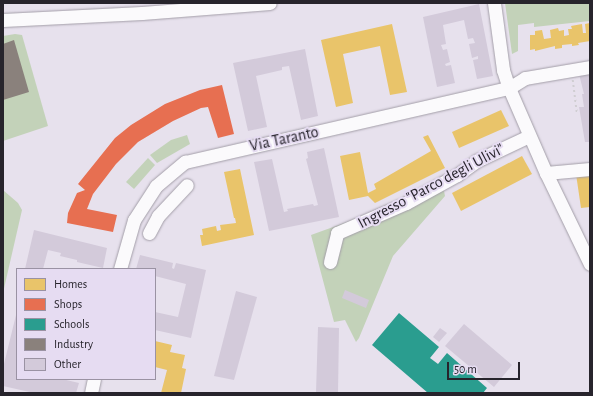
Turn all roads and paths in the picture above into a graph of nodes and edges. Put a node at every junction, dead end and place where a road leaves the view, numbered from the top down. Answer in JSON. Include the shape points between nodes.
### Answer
{"nodes":[{"id":1,"x":270,"y":3,"type":"edge"},
{"id":2,"x":494,"y":3,"type":"edge"},
{"id":3,"x":142,"y":8,"type":"edge"},
{"id":4,"x":3,"y":20,"type":"edge"},
{"id":5,"x":590,"y":67,"type":"edge"},
{"id":6,"x":573,"y":76,"type":"dead end"},
{"id":7,"x":509,"y":88,"type":"junction"},
{"id":8,"x":577,"y":113,"type":"dead end"},
{"id":9,"x":529,"y":136,"type":"junction"},
{"id":10,"x":590,"y":169,"type":"edge"},
{"id":11,"x":546,"y":173,"type":"junction"},
{"id":12,"x":187,"y":185,"type":"dead end"},
{"id":13,"x":3,"y":232,"type":"edge"},
{"id":14,"x":149,"y":233,"type":"dead end"},
{"id":15,"x":3,"y":236,"type":"edge"},
{"id":16,"x":330,"y":262,"type":"dead end"},
{"id":17,"x":590,"y":264,"type":"edge"},
{"id":18,"x":120,"y":268,"type":"edge"},
{"id":19,"x":94,"y":380,"type":"edge"},
{"id":20,"x":91,"y":393,"type":"edge"}],
"edges":[{"from":1,"to":3,"type":"street"},
{"from":2,"to":7,"type":"street","via":[[503,70]]},
{"from":3,"to":4,"type":"street"},
{"from":5,"to":7,"type":"street","name":"Via Taranto","via":[[525,78]]},
{"from":6,"to":8,"type":"path"},
{"from":7,"to":9,"type":"street"},
{"from":7,"to":18,"type":"street","name":"Via Taranto","via":[[185,162],[156,186],[134,220]]},
{"from":9,"to":11,"type":"street"},
{"from":9,"to":16,"type":"street","name":"Ingresso \"Parco degli Ulivi\"","via":[[476,161],[453,178],[406,203],[337,233]]},
{"from":10,"to":11,"type":"street"},
{"from":11,"to":17,"type":"street"},
{"from":12,"to":14,"type":"street","via":[[158,216]]},
{"from":13,"to":15,"type":"path"},
{"from":19,"to":20,"type":"street"}]}
